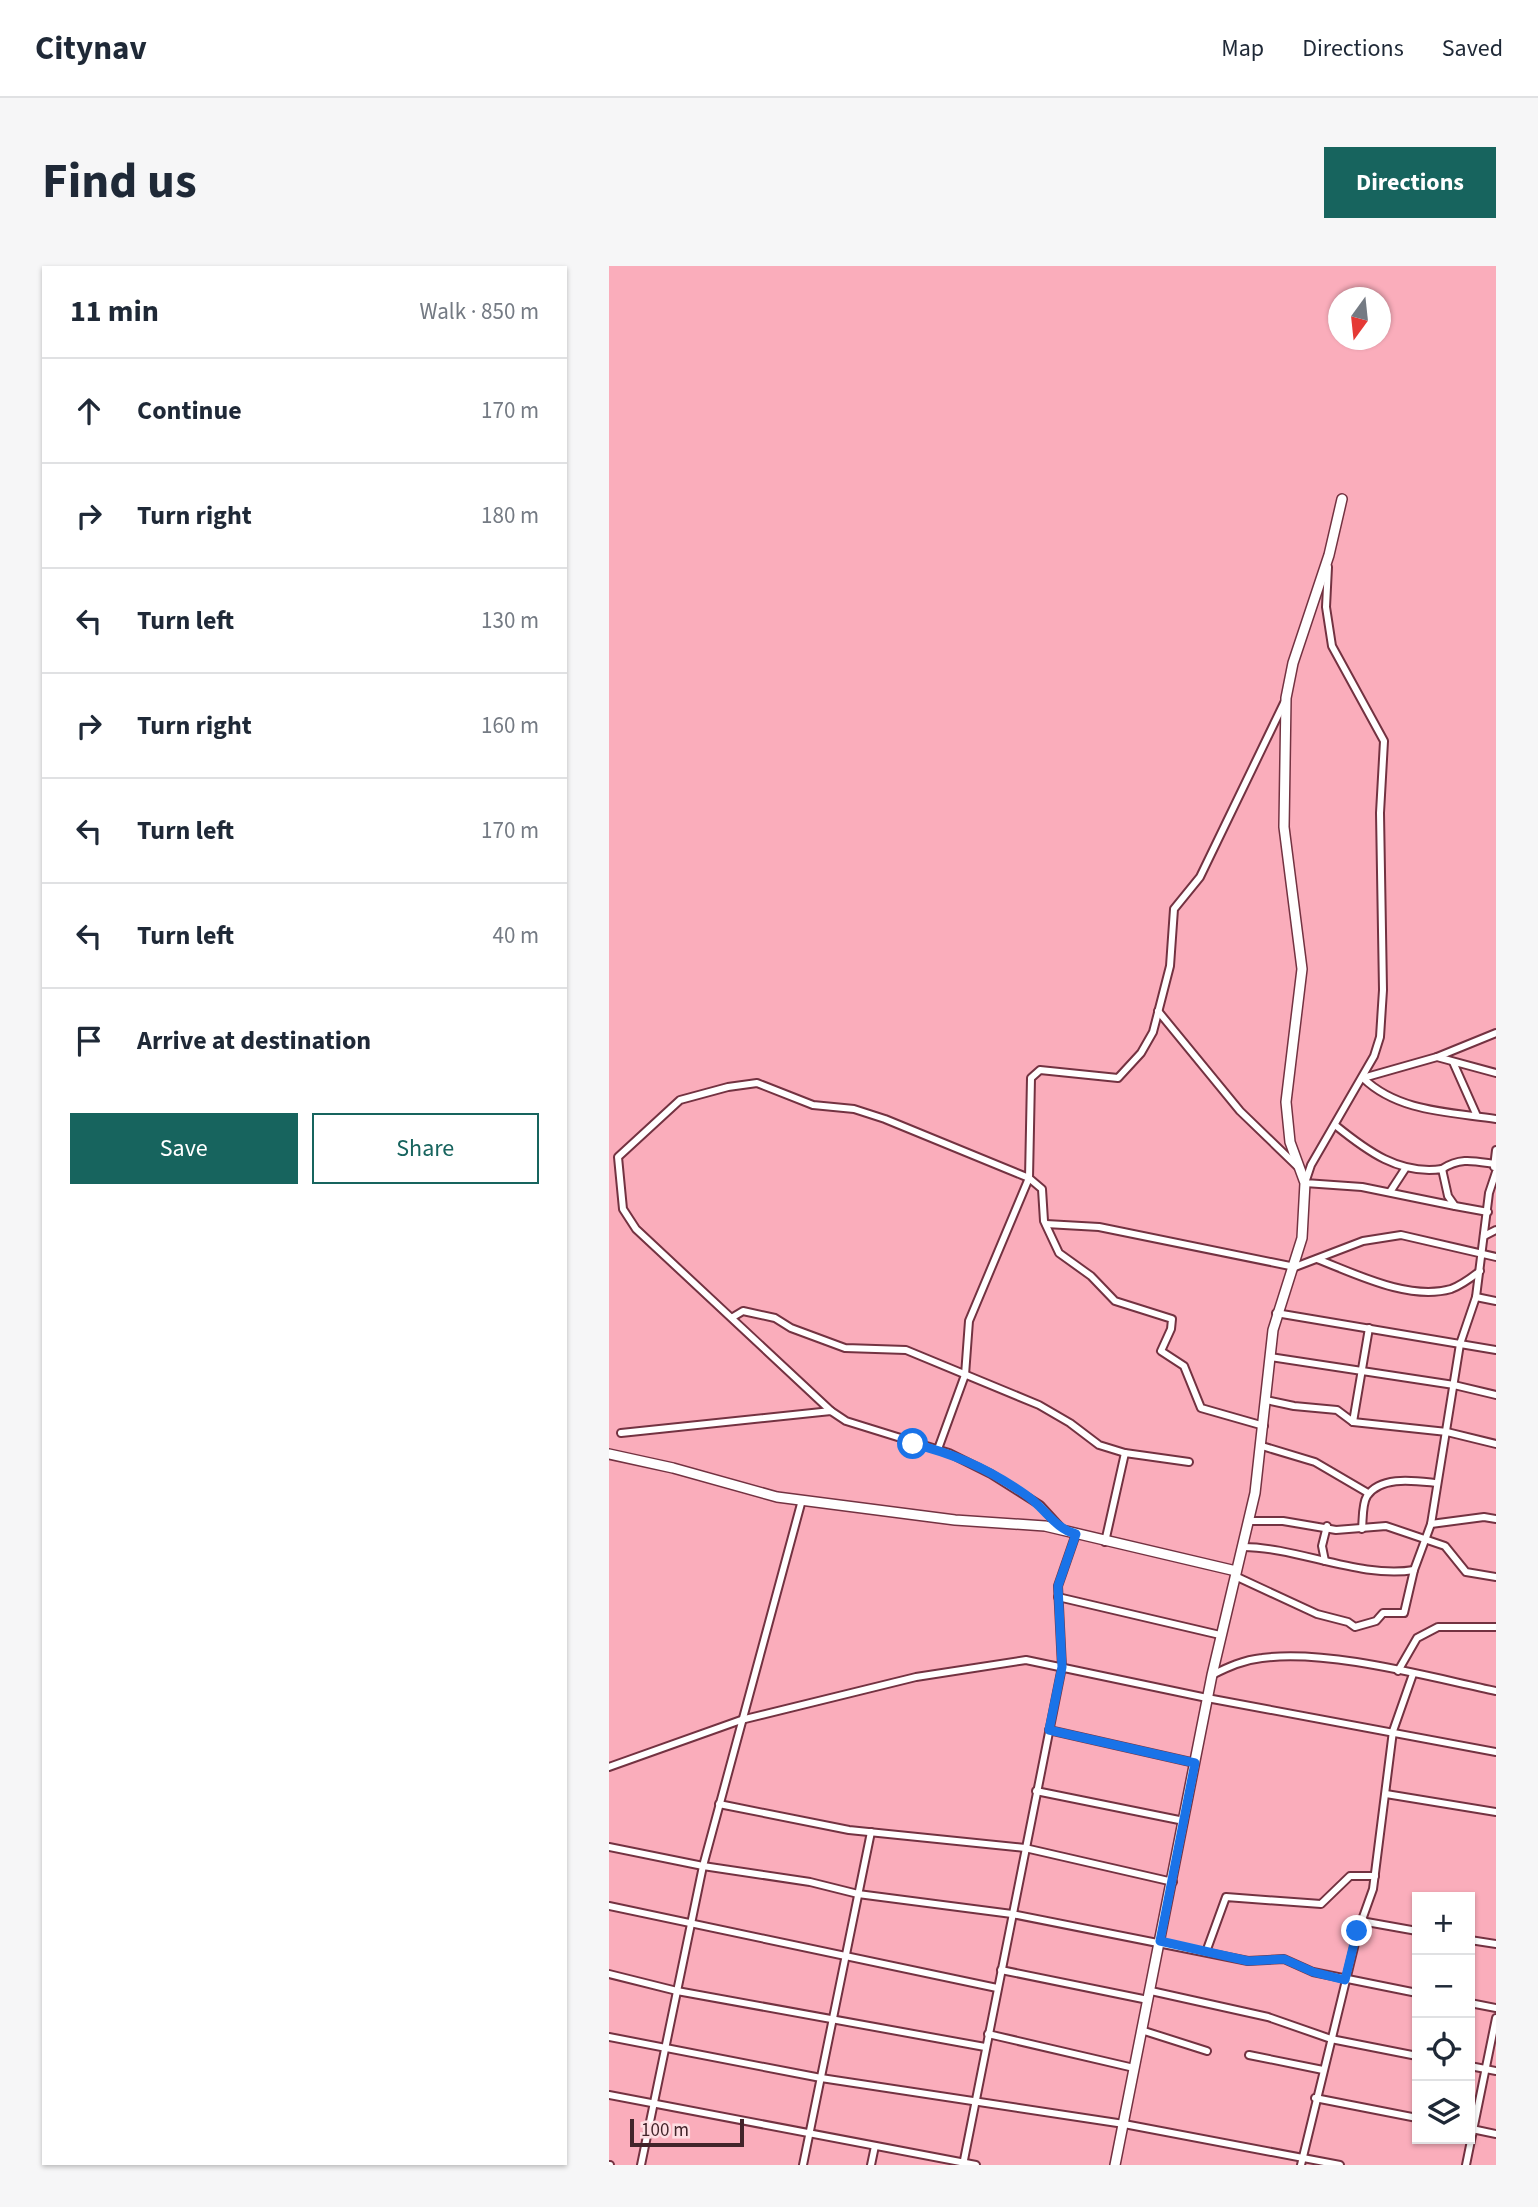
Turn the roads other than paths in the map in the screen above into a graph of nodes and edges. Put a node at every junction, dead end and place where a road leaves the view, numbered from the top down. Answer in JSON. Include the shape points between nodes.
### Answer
{"nodes":[{"id":1,"x":1342,"y":499,"type":"dead end"},
{"id":2,"x":1329,"y":555,"type":"junction"},
{"id":3,"x":1286,"y":698,"type":"junction"},
{"id":4,"x":1158,"y":1011,"type":"junction"},
{"id":5,"x":1496,"y":1033,"type":"edge"},
{"id":6,"x":1437,"y":1057,"type":"junction"},
{"id":7,"x":1453,"y":1062,"type":"junction"},
{"id":8,"x":1496,"y":1073,"type":"edge"},
{"id":9,"x":1363,"y":1079,"type":"junction"},
{"id":10,"x":1477,"y":1116,"type":"junction"},
{"id":11,"x":1496,"y":1119,"type":"edge"},
{"id":12,"x":1335,"y":1125,"type":"junction"},
{"id":13,"x":1496,"y":1150,"type":"edge"},
{"id":14,"x":1494,"y":1164,"type":"edge"},
{"id":15,"x":1405,"y":1169,"type":"junction"},
{"id":16,"x":1442,"y":1169,"type":"junction"},
{"id":17,"x":1302,"y":1171,"type":"junction"},
{"id":18,"x":1495,"y":1172,"type":"edge"},
{"id":19,"x":1029,"y":1178,"type":"junction"},
{"id":20,"x":1305,"y":1183,"type":"junction"},
{"id":21,"x":1390,"y":1192,"type":"junction"},
{"id":22,"x":1455,"y":1206,"type":"junction"},
{"id":23,"x":1488,"y":1212,"type":"junction"},
{"id":24,"x":1046,"y":1224,"type":"junction"},
{"id":25,"x":1496,"y":1230,"type":"edge"},
{"id":26,"x":1484,"y":1236,"type":"junction"},
{"id":27,"x":1482,"y":1254,"type":"junction"},
{"id":28,"x":1496,"y":1257,"type":"edge"},
{"id":29,"x":1317,"y":1259,"type":"junction"},
{"id":30,"x":1295,"y":1267,"type":"junction"},
{"id":31,"x":1480,"y":1271,"type":"junction"},
{"id":32,"x":1476,"y":1297,"type":"junction"},
{"id":33,"x":1496,"y":1301,"type":"edge"},
{"id":34,"x":1276,"y":1313,"type":"junction"},
{"id":35,"x":733,"y":1317,"type":"junction"},
{"id":36,"x":1369,"y":1328,"type":"junction"},
{"id":37,"x":1460,"y":1344,"type":"junction"},
{"id":38,"x":1496,"y":1350,"type":"edge"},
{"id":39,"x":1270,"y":1357,"type":"junction"},
{"id":40,"x":1362,"y":1370,"type":"junction"},
{"id":41,"x":965,"y":1375,"type":"junction"},
{"id":42,"x":1454,"y":1385,"type":"junction"},
{"id":43,"x":1496,"y":1395,"type":"edge"},
{"id":44,"x":1266,"y":1400,"type":"junction"},
{"id":45,"x":831,"y":1411,"type":"junction"},
{"id":46,"x":1353,"y":1422,"type":"junction"},
{"id":47,"x":1264,"y":1426,"type":"junction"},
{"id":48,"x":1447,"y":1432,"type":"junction"},
{"id":49,"x":621,"y":1433,"type":"dead end"},
{"id":50,"x":1496,"y":1444,"type":"edge"},
{"id":51,"x":1262,"y":1446,"type":"junction"},
{"id":52,"x":937,"y":1449,"type":"junction"},
{"id":53,"x":1125,"y":1453,"type":"junction"},
{"id":54,"x":609,"y":1454,"type":"edge"},
{"id":55,"x":1189,"y":1462,"type":"dead end"},
{"id":56,"x":1437,"y":1483,"type":"junction"},
{"id":57,"x":1368,"y":1493,"type":"junction"},
{"id":58,"x":801,"y":1500,"type":"junction"},
{"id":59,"x":1496,"y":1519,"type":"edge"},
{"id":60,"x":1248,"y":1521,"type":"junction"},
{"id":61,"x":1431,"y":1524,"type":"junction"},
{"id":62,"x":1327,"y":1526,"type":"junction"},
{"id":63,"x":1362,"y":1529,"type":"junction"},
{"id":64,"x":1064,"y":1531,"type":"junction"},
{"id":65,"x":1076,"y":1534,"type":"junction"},
{"id":66,"x":1425,"y":1540,"type":"junction"},
{"id":67,"x":1105,"y":1542,"type":"junction"},
{"id":68,"x":1243,"y":1547,"type":"junction"},
{"id":69,"x":1325,"y":1561,"type":"junction"},
{"id":70,"x":1414,"y":1570,"type":"junction"},
{"id":71,"x":1236,"y":1573,"type":"junction"},
{"id":72,"x":1496,"y":1577,"type":"edge"},
{"id":73,"x":1058,"y":1597,"type":"junction"},
{"id":74,"x":1496,"y":1627,"type":"edge"},
{"id":75,"x":1220,"y":1635,"type":"junction"},
{"id":76,"x":1062,"y":1667,"type":"junction"},
{"id":77,"x":1398,"y":1671,"type":"junction"},
{"id":78,"x":1413,"y":1674,"type":"junction"},
{"id":79,"x":1212,"y":1675,"type":"junction"},
{"id":80,"x":1496,"y":1691,"type":"edge"},
{"id":81,"x":1207,"y":1698,"type":"junction"},
{"id":82,"x":741,"y":1720,"type":"junction"},
{"id":83,"x":1049,"y":1730,"type":"junction"},
{"id":84,"x":1393,"y":1731,"type":"junction"},
{"id":85,"x":1496,"y":1752,"type":"edge"},
{"id":86,"x":1195,"y":1763,"type":"junction"},
{"id":87,"x":609,"y":1767,"type":"edge"},
{"id":88,"x":1036,"y":1791,"type":"junction"},
{"id":89,"x":1386,"y":1794,"type":"junction"},
{"id":90,"x":719,"y":1804,"type":"junction"},
{"id":91,"x":1496,"y":1812,"type":"edge"},
{"id":92,"x":1184,"y":1821,"type":"junction"},
{"id":93,"x":871,"y":1832,"type":"junction"},
{"id":94,"x":609,"y":1847,"type":"edge"},
{"id":95,"x":1025,"y":1848,"type":"junction"},
{"id":96,"x":703,"y":1866,"type":"junction"},
{"id":97,"x":1375,"y":1876,"type":"junction"},
{"id":98,"x":1173,"y":1882,"type":"junction"},
{"id":99,"x":858,"y":1894,"type":"junction"},
{"id":100,"x":609,"y":1906,"type":"edge"},
{"id":101,"x":1012,"y":1914,"type":"junction"},
{"id":102,"x":1361,"y":1921,"type":"junction"},
{"id":103,"x":690,"y":1924,"type":"junction"},
{"id":104,"x":1412,"y":1929,"type":"edge"},
{"id":105,"x":1160,"y":1941,"type":"junction"},
{"id":106,"x":1475,"y":1941,"type":"edge"},
{"id":107,"x":1496,"y":1944,"type":"edge"},
{"id":108,"x":1206,"y":1952,"type":"junction"},
{"id":109,"x":845,"y":1958,"type":"junction"},
{"id":110,"x":1000,"y":1970,"type":"junction"},
{"id":111,"x":609,"y":1974,"type":"edge"},
{"id":112,"x":1345,"y":1980,"type":"junction"},
{"id":113,"x":997,"y":1988,"type":"junction"},
{"id":114,"x":677,"y":1991,"type":"junction"},
{"id":115,"x":1412,"y":1992,"type":"edge"},
{"id":116,"x":1150,"y":1995,"type":"junction"},
{"id":117,"x":1475,"y":2004,"type":"edge"},
{"id":118,"x":1496,"y":2008,"type":"edge"},
{"id":119,"x":833,"y":2018,"type":"junction"},
{"id":120,"x":1496,"y":2018,"type":"edge"},
{"id":121,"x":1141,"y":2031,"type":"junction"},
{"id":122,"x":988,"y":2034,"type":"junction"},
{"id":123,"x":609,"y":2037,"type":"edge"},
{"id":124,"x":1331,"y":2039,"type":"junction"},
{"id":125,"x":985,"y":2047,"type":"junction"},
{"id":126,"x":665,"y":2048,"type":"junction"},
{"id":127,"x":1206,"y":2050,"type":"dead end"},
{"id":128,"x":1249,"y":2055,"type":"dead end"},
{"id":129,"x":1412,"y":2055,"type":"edge"},
{"id":130,"x":1475,"y":2067,"type":"edge"},
{"id":131,"x":1134,"y":2068,"type":"junction"},
{"id":132,"x":1323,"y":2070,"type":"junction"},
{"id":133,"x":1486,"y":2070,"type":"junction"},
{"id":134,"x":1496,"y":2071,"type":"edge"},
{"id":135,"x":821,"y":2078,"type":"junction"},
{"id":136,"x":609,"y":2095,"type":"edge"},
{"id":137,"x":1315,"y":2098,"type":"junction"},
{"id":138,"x":977,"y":2103,"type":"junction"},
{"id":139,"x":653,"y":2104,"type":"junction"},
{"id":140,"x":1475,"y":2113,"type":"edge"},
{"id":141,"x":1412,"y":2117,"type":"edge"},
{"id":142,"x":1124,"y":2124,"type":"junction"},
{"id":143,"x":1475,"y":2130,"type":"edge"},
{"id":144,"x":809,"y":2134,"type":"junction"},
{"id":145,"x":1496,"y":2134,"type":"edge"},
{"id":146,"x":1469,"y":2144,"type":"edge"},
{"id":147,"x":875,"y":2146,"type":"junction"},
{"id":148,"x":1301,"y":2161,"type":"edge"},
{"id":149,"x":963,"y":2164,"type":"edge"},
{"id":150,"x":641,"y":2165,"type":"edge"},
{"id":151,"x":803,"y":2165,"type":"edge"},
{"id":152,"x":871,"y":2165,"type":"edge"},
{"id":153,"x":976,"y":2165,"type":"edge"},
{"id":154,"x":1115,"y":2165,"type":"edge"},
{"id":155,"x":1340,"y":2165,"type":"edge"},
{"id":156,"x":1466,"y":2165,"type":"edge"}],
"edges":[{"from":1,"to":2,"type":"main road"},
{"from":2,"to":3,"type":"main road"},
{"from":2,"to":9,"type":"street","via":[[1326,607],[1332,646],[1384,741],[1380,1037]]},
{"from":3,"to":4,"type":"street","via":[[1200,877],[1174,909],[1170,966]]},
{"from":3,"to":17,"type":"main road","via":[[1284,827],[1303,969],[1286,1102],[1290,1142]]},
{"from":4,"to":17,"type":"street","via":[[1240,1111]]},
{"from":4,"to":19,"type":"street","via":[[1141,1053],[1118,1078],[1040,1070],[1031,1078]]},
{"from":5,"to":6,"type":"street"},
{"from":6,"to":7,"type":"street"},
{"from":6,"to":9,"type":"street"},
{"from":7,"to":8,"type":"street"},
{"from":7,"to":10,"type":"street"},
{"from":9,"to":10,"type":"street","via":[[1377,1092],[1420,1108]]},
{"from":9,"to":12,"type":"street"},
{"from":10,"to":11,"type":"street"},
{"from":12,"to":15,"type":"street"},
{"from":12,"to":20,"type":"street"},
{"from":13,"to":14,"type":"street"},
{"from":14,"to":16,"type":"street","via":[[1453,1161]]},
{"from":14,"to":18,"type":"street"},
{"from":15,"to":16,"type":"street"},
{"from":15,"to":21,"type":"street"},
{"from":16,"to":22,"type":"street"},
{"from":17,"to":20,"type":"main road"},
{"from":18,"to":23,"type":"street"},
{"from":19,"to":24,"type":"street","via":[[1042,1189]]},
{"from":19,"to":35,"type":"street","via":[[885,1119],[813,1105],[757,1083],[680,1100],[618,1157],[623,1209],[636,1229]]},
{"from":19,"to":41,"type":"street","via":[[969,1321]]},
{"from":20,"to":21,"type":"street"},
{"from":20,"to":30,"type":"main road","via":[[1303,1238]]},
{"from":21,"to":22,"type":"street"},
{"from":22,"to":23,"type":"street"},
{"from":23,"to":26,"type":"street"},
{"from":24,"to":30,"type":"street","via":[[1099,1227]]},
{"from":24,"to":47,"type":"street","via":[[1059,1253],[1115,1301],[1172,1319],[1161,1351],[1184,1366],[1201,1408]]},
{"from":25,"to":26,"type":"street"},
{"from":26,"to":27,"type":"street"},
{"from":27,"to":28,"type":"street"},
{"from":27,"to":29,"type":"street","via":[[1401,1235],[1363,1241]]},
{"from":27,"to":31,"type":"street"},
{"from":29,"to":30,"type":"street"},
{"from":29,"to":31,"type":"street","via":[[1371,1279],[1426,1291],[1458,1286]]},
{"from":30,"to":34,"type":"main road"},
{"from":31,"to":32,"type":"street"},
{"from":32,"to":33,"type":"street"},
{"from":32,"to":37,"type":"street"},
{"from":34,"to":36,"type":"street"},
{"from":34,"to":39,"type":"main road"},
{"from":35,"to":41,"type":"street","via":[[743,1311],[775,1318],[845,1348],[906,1350]]},
{"from":35,"to":45,"type":"street"},
{"from":36,"to":37,"type":"street"},
{"from":36,"to":40,"type":"street"},
{"from":37,"to":38,"type":"street"},
{"from":37,"to":42,"type":"street"},
{"from":39,"to":40,"type":"street"},
{"from":39,"to":44,"type":"main road"},
{"from":40,"to":42,"type":"street"},
{"from":40,"to":46,"type":"street"},
{"from":41,"to":52,"type":"street"},
{"from":41,"to":53,"type":"street","via":[[1039,1405],[1098,1445]]},
{"from":42,"to":43,"type":"street"},
{"from":42,"to":48,"type":"street"},
{"from":44,"to":46,"type":"street","via":[[1337,1409]]},
{"from":44,"to":47,"type":"main road"},
{"from":45,"to":49,"type":"street"},
{"from":45,"to":52,"type":"street","via":[[846,1422]]},
{"from":46,"to":48,"type":"street"},
{"from":47,"to":51,"type":"main road"},
{"from":48,"to":50,"type":"street"},
{"from":48,"to":56,"type":"street"},
{"from":51,"to":57,"type":"street","via":[[1315,1462]]},
{"from":51,"to":60,"type":"main road"},
{"from":52,"to":64,"type":"street","via":[[1012,1485],[1040,1505]]},
{"from":53,"to":55,"type":"street"},
{"from":53,"to":67,"type":"street"},
{"from":54,"to":58,"type":"main road"},
{"from":56,"to":57,"type":"street","via":[[1389,1482]]},
{"from":56,"to":61,"type":"street"},
{"from":57,"to":63,"type":"street"},
{"from":58,"to":64,"type":"main road"},
{"from":58,"to":82,"type":"street"},
{"from":59,"to":61,"type":"street"},
{"from":60,"to":62,"type":"street"},
{"from":60,"to":68,"type":"main road"},
{"from":61,"to":66,"type":"street"},
{"from":62,"to":63,"type":"street"},
{"from":62,"to":69,"type":"street","via":[[1322,1546]]},
{"from":63,"to":66,"type":"street","via":[[1386,1526]]},
{"from":64,"to":65,"type":"main road"},
{"from":65,"to":67,"type":"main road"},
{"from":65,"to":73,"type":"street","via":[[1060,1572]]},
{"from":66,"to":70,"type":"street"},
{"from":66,"to":72,"type":"street","via":[[1445,1546],[1466,1572]]},
{"from":67,"to":71,"type":"main road"},
{"from":68,"to":69,"type":"street","via":[[1280,1549]]},
{"from":68,"to":71,"type":"main road"},
{"from":69,"to":70,"type":"street"},
{"from":70,"to":71,"type":"street","via":[[1404,1613],[1383,1613],[1355,1628]]},
{"from":71,"to":75,"type":"main road"},
{"from":73,"to":75,"type":"street"},
{"from":73,"to":76,"type":"street"},
{"from":74,"to":77,"type":"street","via":[[1438,1627],[1417,1638]]},
{"from":75,"to":79,"type":"main road"},
{"from":76,"to":81,"type":"street"},
{"from":76,"to":82,"type":"street","via":[[1026,1660],[986,1665],[916,1677]]},
{"from":76,"to":83,"type":"street"},
{"from":77,"to":78,"type":"street"},
{"from":77,"to":79,"type":"street","via":[[1281,1657],[1238,1663]]},
{"from":78,"to":80,"type":"street"},
{"from":78,"to":84,"type":"street"},
{"from":79,"to":81,"type":"main road"},
{"from":81,"to":84,"type":"street"},
{"from":81,"to":86,"type":"main road"},
{"from":82,"to":87,"type":"street"},
{"from":82,"to":90,"type":"street"},
{"from":83,"to":86,"type":"street"},
{"from":83,"to":88,"type":"street"},
{"from":84,"to":85,"type":"street"},
{"from":84,"to":89,"type":"street"},
{"from":86,"to":92,"type":"main road"},
{"from":88,"to":92,"type":"street"},
{"from":88,"to":95,"type":"street"},
{"from":89,"to":91,"type":"street"},
{"from":89,"to":97,"type":"street"},
{"from":90,"to":93,"type":"street"},
{"from":90,"to":96,"type":"street"},
{"from":92,"to":98,"type":"main road"},
{"from":93,"to":95,"type":"street"},
{"from":93,"to":99,"type":"street"},
{"from":94,"to":96,"type":"street"},
{"from":95,"to":98,"type":"street"},
{"from":95,"to":101,"type":"street"},
{"from":96,"to":99,"type":"street"},
{"from":96,"to":103,"type":"street"},
{"from":97,"to":102,"type":"street"},
{"from":97,"to":108,"type":"street","via":[[1350,1876],[1321,1904],[1226,1897]]},
{"from":98,"to":105,"type":"main road"},
{"from":99,"to":101,"type":"street"},
{"from":99,"to":109,"type":"street"},
{"from":100,"to":103,"type":"street"},
{"from":101,"to":105,"type":"street"},
{"from":101,"to":110,"type":"street"},
{"from":102,"to":104,"type":"street"},
{"from":102,"to":112,"type":"street"},
{"from":103,"to":109,"type":"street"},
{"from":103,"to":114,"type":"street"},
{"from":105,"to":108,"type":"street"},
{"from":105,"to":116,"type":"main road"},
{"from":106,"to":107,"type":"street"},
{"from":108,"to":112,"type":"street","via":[[1248,1961],[1284,1959]]},
{"from":109,"to":113,"type":"street"},
{"from":109,"to":119,"type":"street"},
{"from":110,"to":113,"type":"street"},
{"from":110,"to":116,"type":"street"},
{"from":111,"to":114,"type":"street"},
{"from":112,"to":115,"type":"street"},
{"from":112,"to":124,"type":"street"},
{"from":113,"to":122,"type":"street"},
{"from":114,"to":119,"type":"street"},
{"from":114,"to":126,"type":"street"},
{"from":116,"to":121,"type":"main road"},
{"from":116,"to":124,"type":"street","via":[[1268,2017]]},
{"from":117,"to":118,"type":"street"},
{"from":119,"to":125,"type":"street"},
{"from":119,"to":135,"type":"street"},
{"from":120,"to":133,"type":"street"},
{"from":121,"to":127,"type":"street"},
{"from":121,"to":131,"type":"main road"},
{"from":122,"to":125,"type":"street"},
{"from":122,"to":131,"type":"street"},
{"from":123,"to":126,"type":"street"},
{"from":124,"to":129,"type":"street"},
{"from":124,"to":132,"type":"street"},
{"from":125,"to":138,"type":"street"},
{"from":126,"to":135,"type":"street"},
{"from":126,"to":139,"type":"street"},
{"from":128,"to":132,"type":"street"},
{"from":130,"to":133,"type":"street"},
{"from":131,"to":142,"type":"main road"},
{"from":132,"to":137,"type":"street"},
{"from":133,"to":134,"type":"street"},
{"from":133,"to":140,"type":"street"},
{"from":135,"to":138,"type":"street"},
{"from":135,"to":144,"type":"street"},
{"from":136,"to":139,"type":"street"},
{"from":137,"to":141,"type":"street"},
{"from":137,"to":148,"type":"street"},
{"from":138,"to":142,"type":"street"},
{"from":138,"to":149,"type":"street"},
{"from":139,"to":144,"type":"street"},
{"from":139,"to":150,"type":"street"},
{"from":142,"to":148,"type":"street"},
{"from":142,"to":154,"type":"main road"},
{"from":143,"to":145,"type":"street"},
{"from":144,"to":147,"type":"street"},
{"from":144,"to":151,"type":"street"},
{"from":146,"to":156,"type":"street"},
{"from":147,"to":149,"type":"street"},
{"from":147,"to":152,"type":"street"},
{"from":148,"to":155,"type":"street"},
{"from":149,"to":153,"type":"street"}]}
